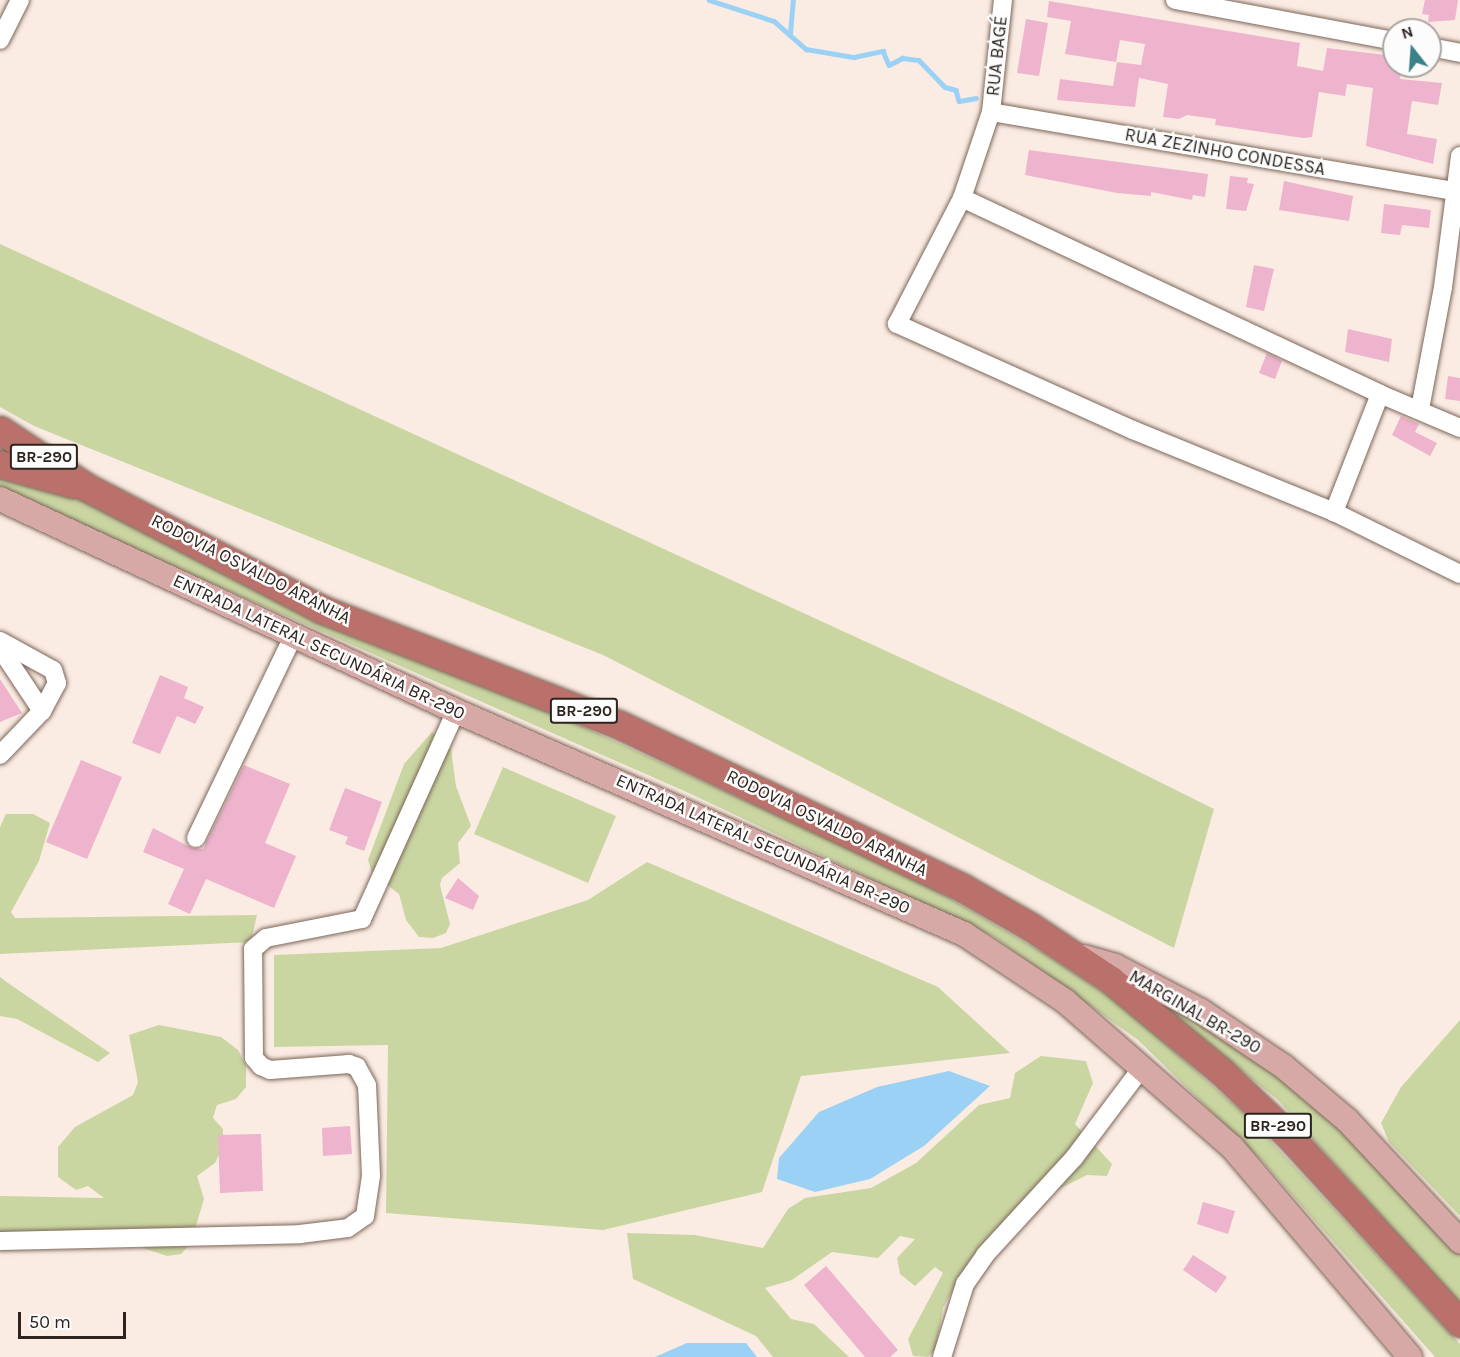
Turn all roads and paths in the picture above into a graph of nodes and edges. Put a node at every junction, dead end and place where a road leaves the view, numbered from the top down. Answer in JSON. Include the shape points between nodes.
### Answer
{"nodes":[{"id":1,"x":20,"y":0,"type":"edge"},
{"id":2,"x":1003,"y":0,"type":"edge"},
{"id":3,"x":1175,"y":0,"type":"edge"},
{"id":4,"x":1382,"y":39,"type":"edge"},
{"id":5,"x":0,"y":40,"type":"edge"},
{"id":6,"x":1442,"y":49,"type":"edge"},
{"id":7,"x":1460,"y":53,"type":"edge"},
{"id":8,"x":991,"y":112,"type":"junction"},
{"id":9,"x":1460,"y":156,"type":"edge"},
{"id":10,"x":1458,"y":191,"type":"edge"},
{"id":11,"x":962,"y":198,"type":"junction"},
{"id":12,"x":1380,"y":394,"type":"junction"},
{"id":13,"x":1420,"y":409,"type":"junction"},
{"id":14,"x":1460,"y":428,"type":"edge"},
{"id":15,"x":0,"y":430,"type":"edge"},
{"id":16,"x":0,"y":464,"type":"edge"},
{"id":17,"x":86,"y":487,"type":"junction"},
{"id":18,"x":0,"y":499,"type":"edge"},
{"id":19,"x":1334,"y":512,"type":"junction"},
{"id":20,"x":1460,"y":574,"type":"edge"},
{"id":21,"x":293,"y":636,"type":"junction"},
{"id":22,"x":0,"y":641,"type":"edge"},
{"id":23,"x":0,"y":648,"type":"edge"},
{"id":24,"x":42,"y":711,"type":"junction"},
{"id":25,"x":456,"y":711,"type":"junction"},
{"id":26,"x":0,"y":755,"type":"edge"},
{"id":27,"x":196,"y":838,"type":"dead end"},
{"id":28,"x":1073,"y":954,"type":"junction"},
{"id":29,"x":1143,"y":1066,"type":"junction"},
{"id":30,"x":0,"y":1241,"type":"edge"},
{"id":31,"x":1460,"y":1241,"type":"edge"},
{"id":32,"x":1460,"y":1323,"type":"edge"},
{"id":33,"x":942,"y":1357,"type":"edge"},
{"id":34,"x":1410,"y":1357,"type":"edge"}],
"edges":[{"from":1,"to":5,"type":"street"},
{"from":2,"to":8,"type":"street","name":"RUA BAGÉ"},
{"from":3,"to":4,"type":"street"},
{"from":6,"to":7,"type":"street"},
{"from":8,"to":10,"type":"street","name":"RUA ZEZINHO CONDESSA"},
{"from":8,"to":11,"type":"street","name":"RUA BAGÉ"},
{"from":9,"to":10,"type":"street"},
{"from":10,"to":13,"type":"street"},
{"from":11,"to":12,"type":"street"},
{"from":11,"to":19,"type":"street","name":"RUA BAGÉ","via":[[897,324],[1133,430]]},
{"from":12,"to":13,"type":"street"},
{"from":12,"to":19,"type":"street","via":[[1362,450]]},
{"from":13,"to":14,"type":"street"},
{"from":15,"to":17,"type":"highway","name":"RODOVIA OSVALDO ARANHA","number":"BR-290"},
{"from":16,"to":17,"type":"highway","name":"RODOVIA OSVALDO ARANHA","number":"BR-290"},
{"from":17,"to":28,"type":"highway","name":"RODOVIA OSVALDO ARANHA","number":"BR-290","via":[[321,609],[620,724],[748,784],[963,888]]},
{"from":18,"to":21,"type":"main road","name":"ENTRADA LATERAL SECUNDÁRIA BR-290"},
{"from":19,"to":20,"type":"street"},
{"from":21,"to":25,"type":"main road","name":"ENTRADA LATERAL SECUNDÁRIA BR-290"},
{"from":21,"to":27,"type":"street"},
{"from":22,"to":24,"type":"street","via":[[53,670],[57,683]]},
{"from":23,"to":24,"type":"street"},
{"from":24,"to":26,"type":"street"},
{"from":25,"to":29,"type":"main road","name":"ENTRADA LATERAL SECUNDÁRIA BR-290","via":[[964,934],[1065,1001]]},
{"from":25,"to":30,"type":"street","via":[[362,919],[266,938],[253,949],[254,1058],[261,1066],[349,1064],[357,1067],[367,1085],[371,1176],[365,1216],[348,1228],[300,1234]]},
{"from":28,"to":31,"type":"main road","name":"MARGINAL BR-290","via":[[1115,966],[1201,1011],[1283,1066],[1347,1120]]},
{"from":28,"to":32,"type":"highway","name":"RODOVIA OSVALDO ARANHA","number":"BR-290","via":[[1161,1018],[1222,1072],[1292,1139]]},
{"from":29,"to":33,"type":"street","via":[[1074,1158],[984,1255],[965,1284]]},
{"from":29,"to":34,"type":"main road","name":"ENTRADA LATERAL SECUNDÁRIA BR-290","via":[[1232,1147]]}]}
